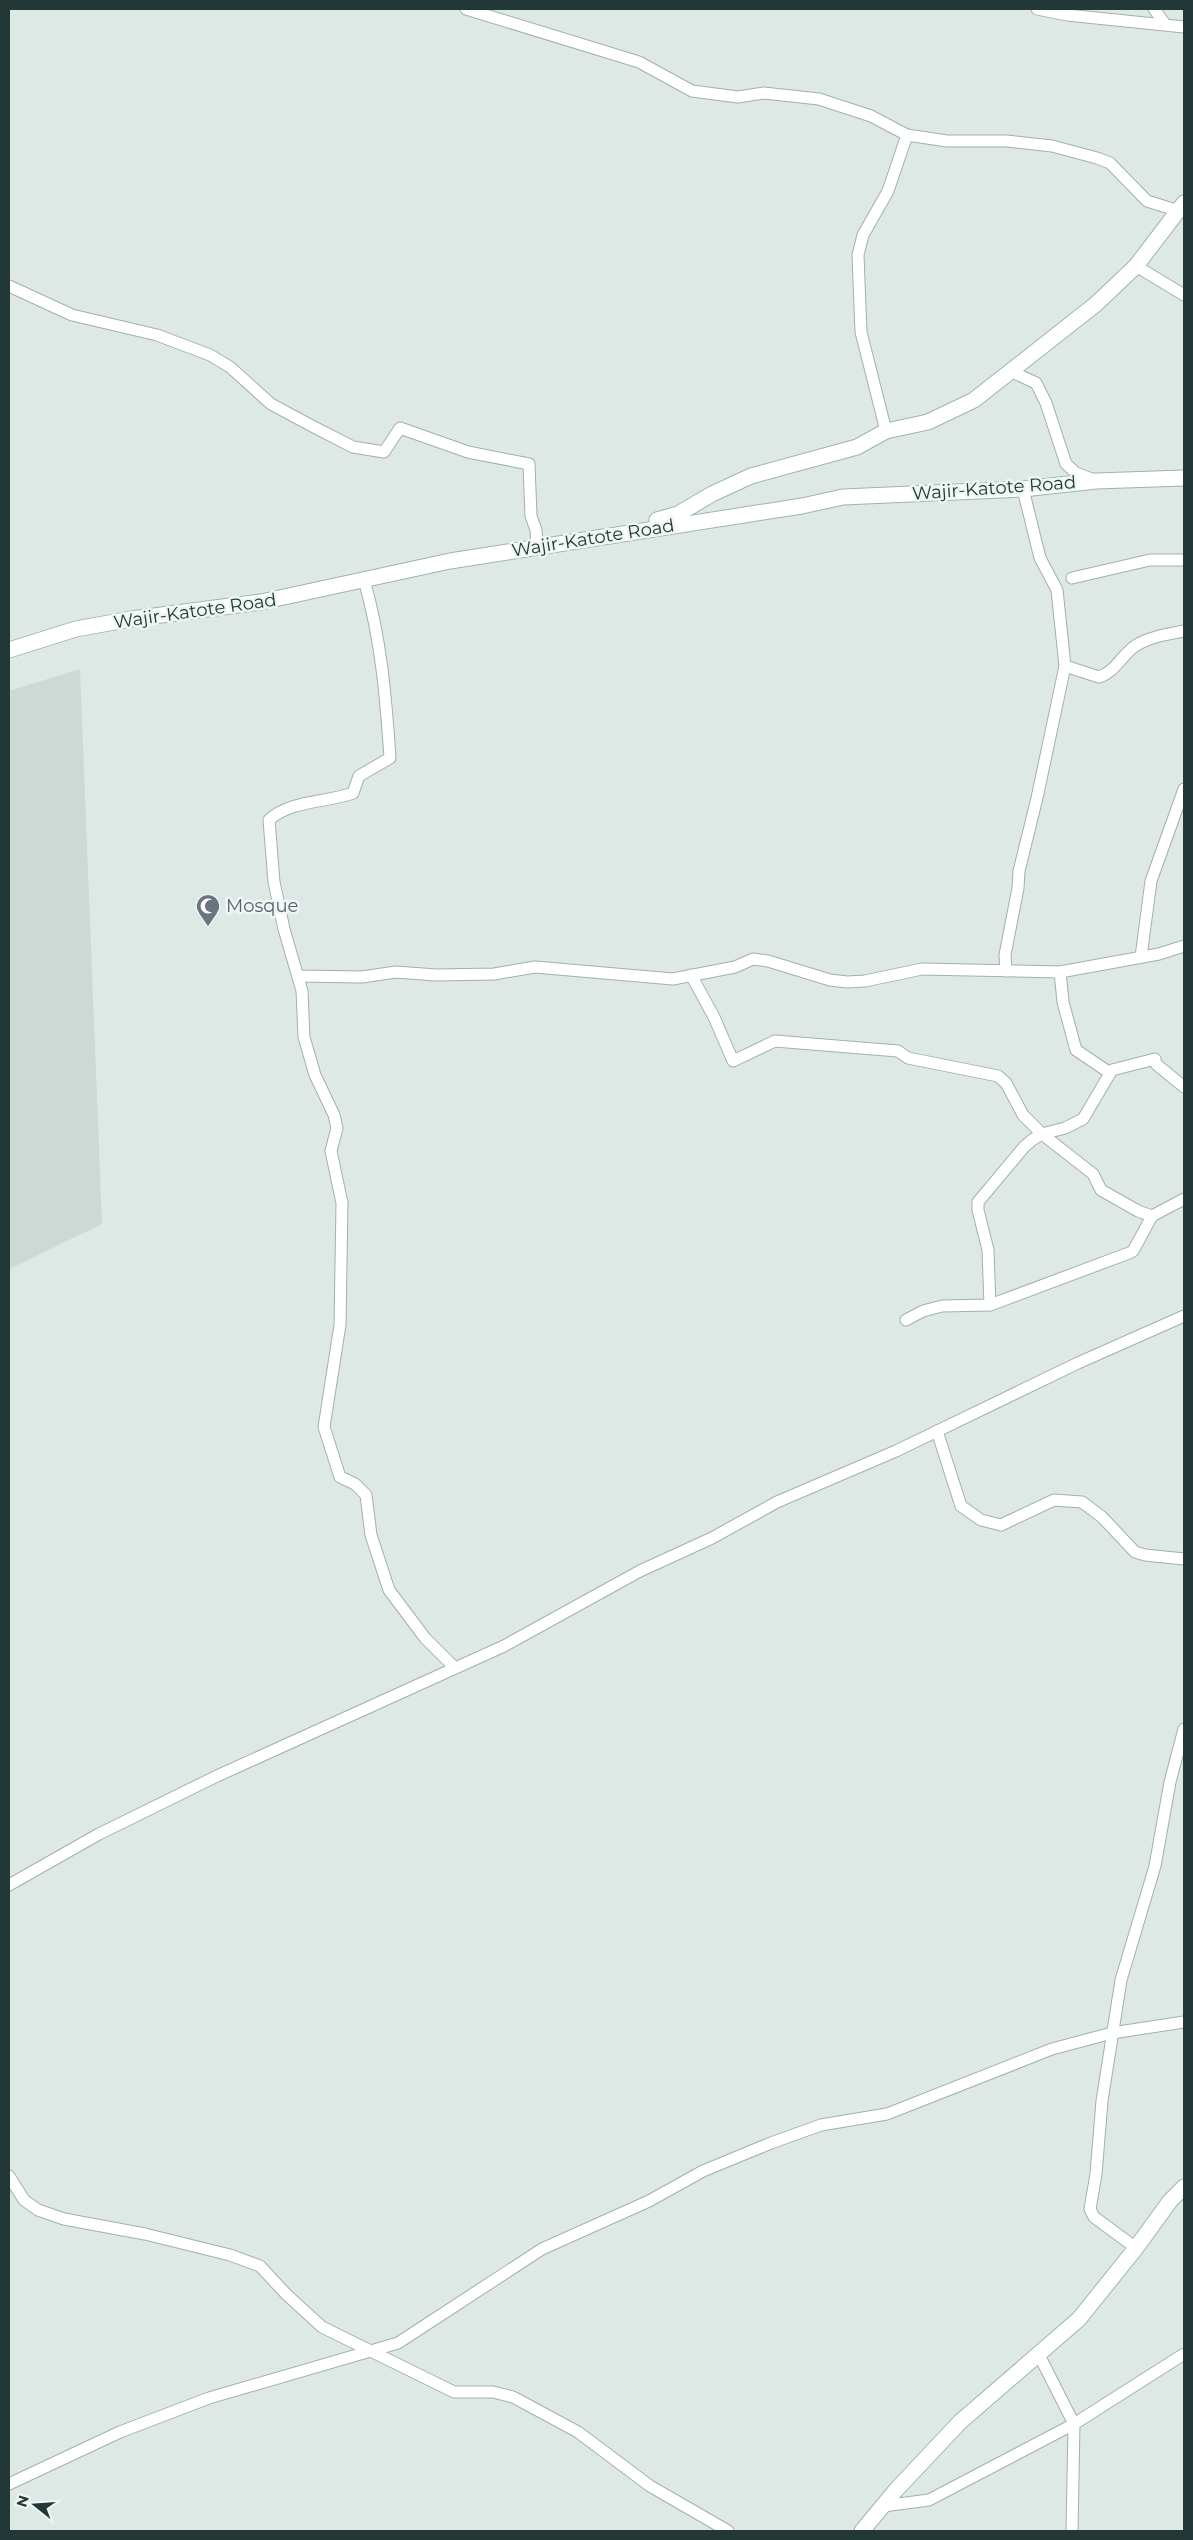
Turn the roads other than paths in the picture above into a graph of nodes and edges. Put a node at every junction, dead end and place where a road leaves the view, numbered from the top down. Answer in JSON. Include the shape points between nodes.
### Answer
{"nodes":[{"id":1,"x":466,"y":9,"type":"edge"},
{"id":2,"x":1037,"y":9,"type":"edge"},
{"id":3,"x":1154,"y":9,"type":"edge"},
{"id":4,"x":1165,"y":24,"type":"junction"},
{"id":5,"x":1184,"y":27,"type":"edge"},
{"id":6,"x":908,"y":135,"type":"junction"},
{"id":7,"x":1182,"y":207,"type":"edge"},
{"id":8,"x":1136,"y":266,"type":"junction"},
{"id":9,"x":9,"y":286,"type":"edge"},
{"id":10,"x":1184,"y":295,"type":"edge"},
{"id":11,"x":1010,"y":371,"type":"junction"},
{"id":12,"x":886,"y":431,"type":"junction"},
{"id":13,"x":1184,"y":478,"type":"edge"},
{"id":14,"x":1096,"y":481,"type":"junction"},
{"id":15,"x":1023,"y":489,"type":"junction"},
{"id":16,"x":602,"y":537,"type":"junction"},
{"id":17,"x":537,"y":546,"type":"junction"},
{"id":18,"x":1184,"y":560,"type":"edge"},
{"id":19,"x":1072,"y":578,"type":"dead end"},
{"id":20,"x":364,"y":580,"type":"junction"},
{"id":21,"x":1184,"y":631,"type":"edge"},
{"id":22,"x":9,"y":650,"type":"edge"},
{"id":23,"x":1065,"y":666,"type":"junction"},
{"id":24,"x":1184,"y":790,"type":"edge"},
{"id":25,"x":1184,"y":946,"type":"edge"},
{"id":26,"x":1141,"y":957,"type":"junction"},
{"id":27,"x":1006,"y":971,"type":"junction"},
{"id":28,"x":1060,"y":972,"type":"junction"},
{"id":29,"x":691,"y":975,"type":"junction"},
{"id":30,"x":298,"y":976,"type":"junction"},
{"id":31,"x":1110,"y":1073,"type":"junction"},
{"id":32,"x":1184,"y":1086,"type":"edge"},
{"id":33,"x":1042,"y":1134,"type":"junction"},
{"id":34,"x":1184,"y":1199,"type":"edge"},
{"id":35,"x":1152,"y":1216,"type":"junction"},
{"id":36,"x":990,"y":1305,"type":"junction"},
{"id":37,"x":1184,"y":1316,"type":"edge"},
{"id":38,"x":906,"y":1320,"type":"dead end"},
{"id":39,"x":938,"y":1431,"type":"junction"},
{"id":40,"x":1184,"y":1559,"type":"edge"},
{"id":41,"x":455,"y":1668,"type":"junction"},
{"id":42,"x":1184,"y":1729,"type":"edge"},
{"id":43,"x":9,"y":1885,"type":"edge"},
{"id":44,"x":1184,"y":2022,"type":"edge"},
{"id":45,"x":1112,"y":2033,"type":"junction"},
{"id":46,"x":9,"y":2176,"type":"edge"},
{"id":47,"x":1184,"y":2187,"type":"edge"},
{"id":48,"x":1136,"y":2248,"type":"junction"},
{"id":49,"x":370,"y":2352,"type":"junction"},
{"id":50,"x":1038,"y":2353,"type":"junction"},
{"id":51,"x":1184,"y":2354,"type":"edge"},
{"id":52,"x":1074,"y":2424,"type":"junction"},
{"id":53,"x":9,"y":2484,"type":"edge"},
{"id":54,"x":883,"y":2506,"type":"junction"},
{"id":55,"x":728,"y":2531,"type":"edge"},
{"id":56,"x":862,"y":2531,"type":"edge"},
{"id":57,"x":1072,"y":2531,"type":"edge"}],
"edges":[{"from":1,"to":6,"type":"street","via":[[639,62],[692,91],[738,97],[764,93],[819,99],[871,116]]},
{"from":2,"to":4,"type":"street"},
{"from":3,"to":4,"type":"street"},
{"from":4,"to":5,"type":"street"},
{"from":6,"to":7,"type":"street","via":[[1061,148],[1110,163],[1147,200]]},
{"from":6,"to":12,"type":"street","via":[[888,191],[863,235],[858,255],[861,332]]},
{"from":7,"to":8,"type":"street"},
{"from":8,"to":10,"type":"street"},
{"from":8,"to":11,"type":"street","via":[[1064,332]]},
{"from":9,"to":17,"type":"street","via":[[72,315],[157,334],[210,355],[230,367],[271,404],[353,447],[384,452],[400,428],[468,452],[529,464],[531,516]]},
{"from":11,"to":12,"type":"street","via":[[974,400],[928,422]]},
{"from":11,"to":14,"type":"street","via":[[1036,383],[1046,402],[1066,464],[1076,473]]},
{"from":12,"to":16,"type":"street","via":[[857,447],[751,476],[678,514]]},
{"from":13,"to":14,"type":"street","name":"Wajir-Katote Road"},
{"from":14,"to":15,"type":"street","name":"Wajir-Katote Road"},
{"from":15,"to":16,"type":"street","name":"Wajir-Katote Road","via":[[843,497]]},
{"from":15,"to":23,"type":"street","via":[[1040,558],[1057,590]]},
{"from":16,"to":17,"type":"street","name":"Wajir-Katote Road"},
{"from":17,"to":20,"type":"street","name":"Wajir-Katote Road"},
{"from":18,"to":19,"type":"street","via":[[1150,560]]},
{"from":20,"to":22,"type":"street","name":"Wajir-Katote Road","via":[[261,602],[76,629]]},
{"from":20,"to":30,"type":"street","via":[[372,606],[387,702],[390,758],[359,776],[353,794],[290,807],[269,820],[274,882]]},
{"from":21,"to":23,"type":"street","via":[[1136,646],[1110,672],[1099,677]]},
{"from":23,"to":27,"type":"street","via":[[1019,871],[1004,955]]},
{"from":24,"to":26,"type":"street","via":[[1151,882]]},
{"from":25,"to":26,"type":"street"},
{"from":26,"to":28,"type":"street"},
{"from":27,"to":28,"type":"street"},
{"from":27,"to":29,"type":"street","via":[[922,969],[847,982],[753,959],[735,967]]},
{"from":28,"to":31,"type":"street","via":[[1063,1002],[1076,1050]]},
{"from":29,"to":30,"type":"street","via":[[673,979],[535,967],[494,974],[396,972],[362,978]]},
{"from":29,"to":33,"type":"street","via":[[733,1060],[775,1041],[898,1051],[908,1058],[998,1076],[1006,1083],[1023,1115]]},
{"from":30,"to":41,"type":"street","via":[[302,991],[304,1037],[315,1075],[334,1115],[336,1128],[331,1151],[342,1203],[340,1325],[324,1426],[340,1477],[355,1484],[366,1495],[371,1535],[389,1590],[425,1638]]},
{"from":31,"to":32,"type":"street","via":[[1155,1059],[1156,1064]]},
{"from":31,"to":33,"type":"street","via":[[1083,1119]]},
{"from":33,"to":35,"type":"street","via":[[1093,1174],[1102,1190]]},
{"from":33,"to":36,"type":"street","via":[[1024,1147],[978,1202],[988,1250]]},
{"from":34,"to":35,"type":"street"},
{"from":35,"to":36,"type":"street","via":[[1133,1250]]},
{"from":36,"to":38,"type":"street","via":[[942,1306]]},
{"from":37,"to":39,"type":"street"},
{"from":39,"to":40,"type":"street","via":[[961,1506],[981,1520],[1001,1525],[1054,1500],[1082,1502],[1102,1517],[1135,1552],[1145,1556]]},
{"from":39,"to":41,"type":"street","via":[[778,1502],[712,1538],[640,1571],[504,1646]]},
{"from":41,"to":43,"type":"street","via":[[124,1822]]},
{"from":42,"to":45,"type":"street","via":[[1170,1782],[1155,1866],[1121,1980]]},
{"from":44,"to":45,"type":"street"},
{"from":45,"to":48,"type":"street","via":[[1090,2209],[1094,2217]]},
{"from":45,"to":49,"type":"street","via":[[1025,2058],[886,2114],[821,2124],[704,2171],[649,2201],[542,2249],[398,2343]]},
{"from":46,"to":49,"type":"street","via":[[24,2200],[38,2210],[64,2219],[230,2254],[260,2266],[322,2327]]},
{"from":47,"to":48,"type":"street"},
{"from":48,"to":50,"type":"street","via":[[1079,2319]]},
{"from":49,"to":53,"type":"street","via":[[209,2398],[120,2432]]},
{"from":49,"to":55,"type":"street","via":[[399,2363],[454,2392],[493,2392],[513,2398],[578,2432],[650,2486]]},
{"from":50,"to":52,"type":"street"},
{"from":50,"to":54,"type":"street","via":[[960,2422]]},
{"from":51,"to":52,"type":"street"},
{"from":52,"to":54,"type":"street","via":[[929,2500]]},
{"from":52,"to":57,"type":"street"},
{"from":54,"to":56,"type":"street"}]}
